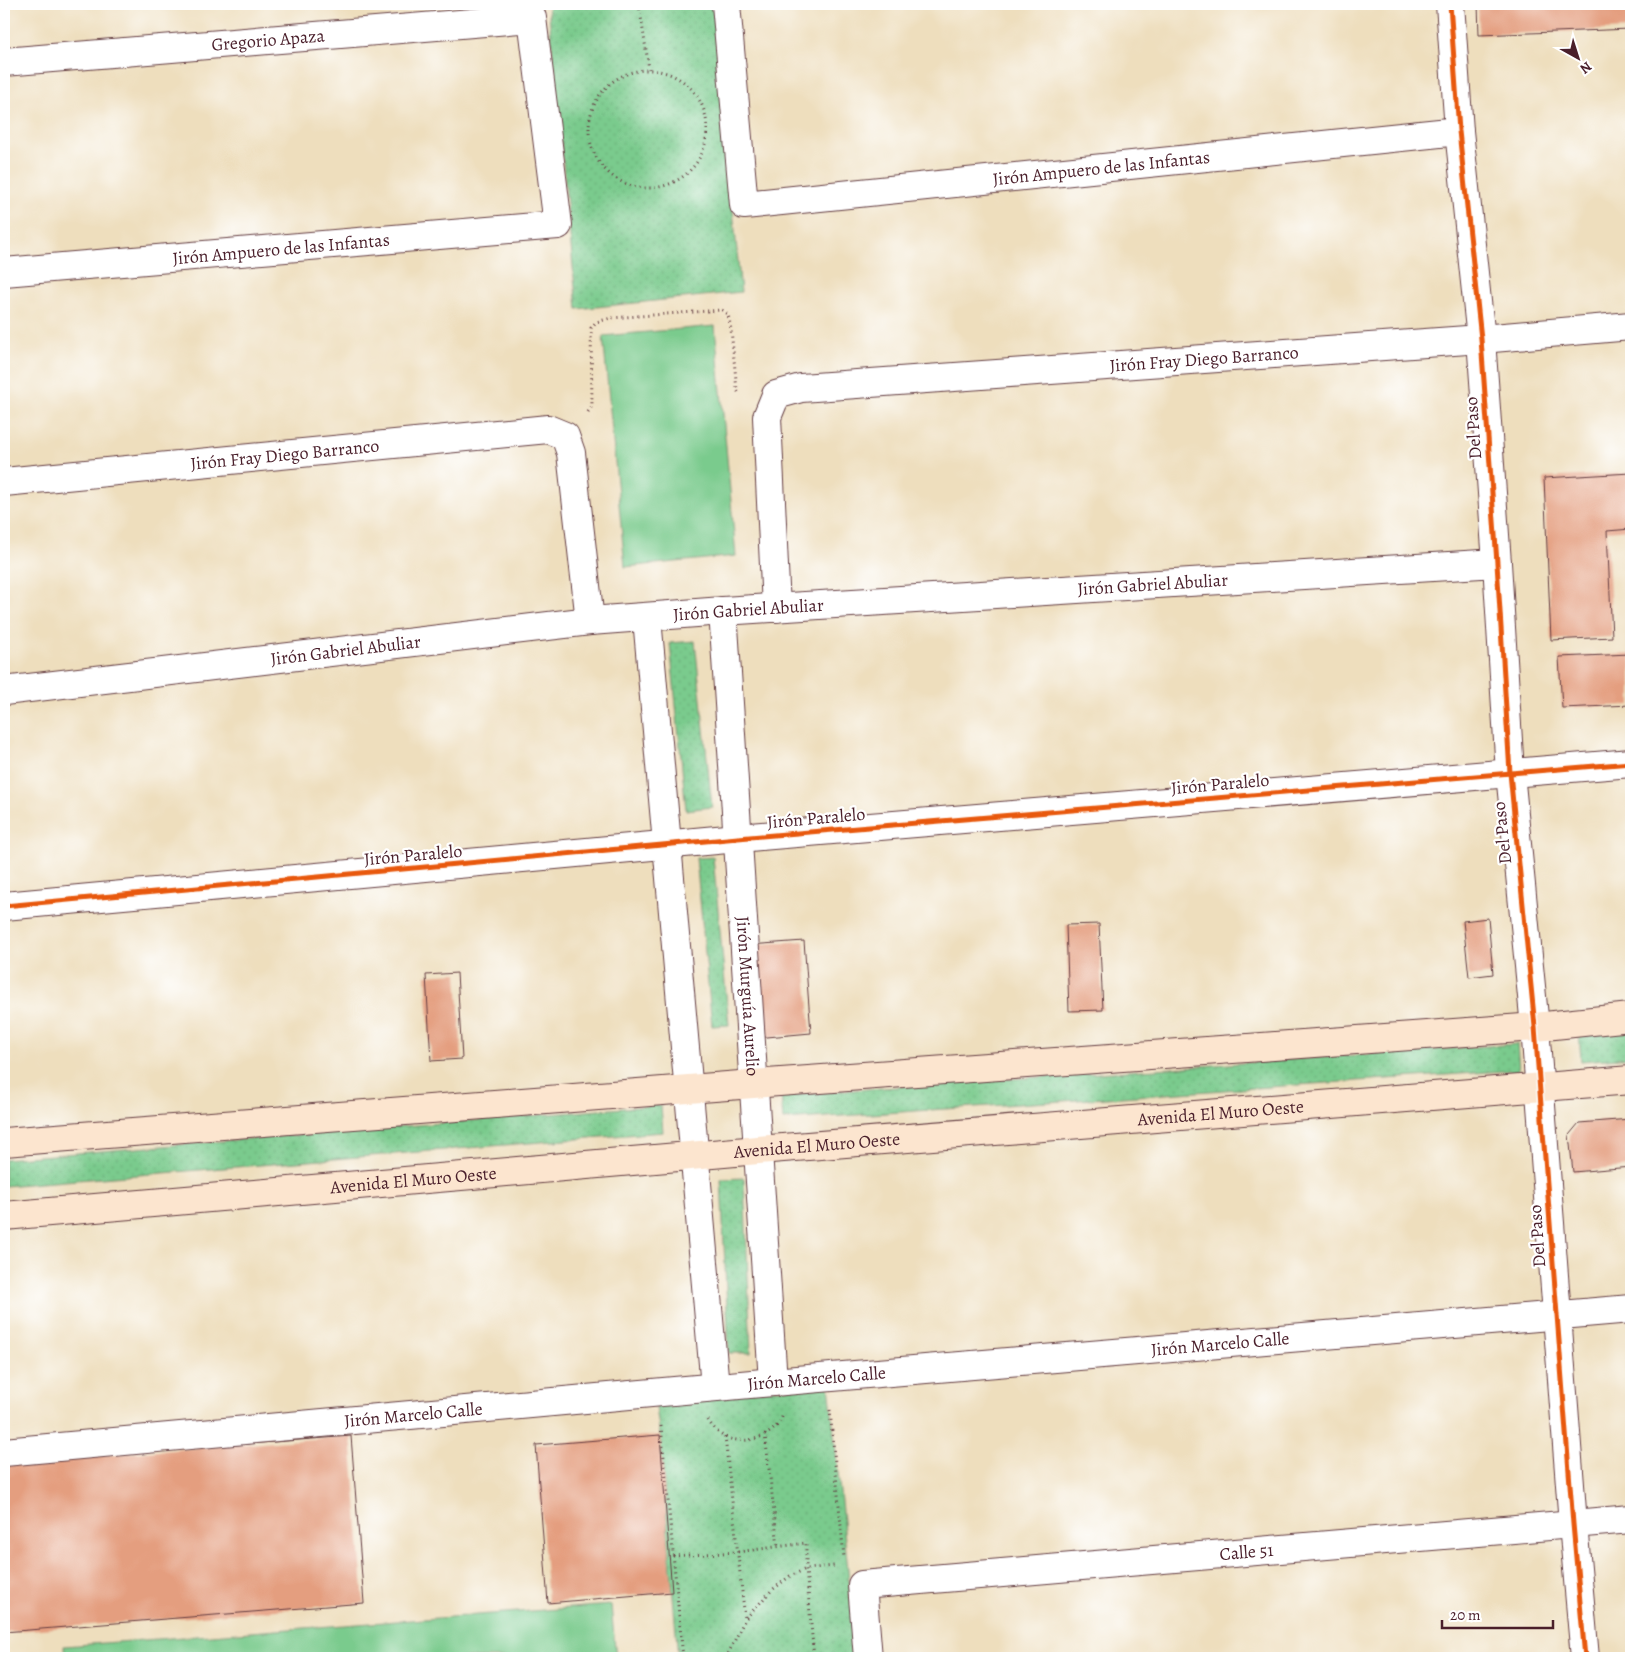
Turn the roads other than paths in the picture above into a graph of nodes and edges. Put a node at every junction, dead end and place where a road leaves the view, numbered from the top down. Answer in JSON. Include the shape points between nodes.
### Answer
{"nodes":[{"id":1,"x":726,"y":4,"type":"edge"},
{"id":2,"x":1450,"y":4,"type":"edge"},
{"id":3,"x":4,"y":62,"type":"edge"},
{"id":4,"x":1459,"y":131,"type":"junction"},
{"id":5,"x":558,"y":225,"type":"joint"},
{"id":6,"x":4,"y":272,"type":"edge"},
{"id":7,"x":1631,"y":326,"type":"edge"},
{"id":8,"x":1481,"y":339,"type":"junction"},
{"id":9,"x":4,"y":482,"type":"edge"},
{"id":10,"x":1497,"y":563,"type":"junction"},
{"id":11,"x":776,"y":608,"type":"junction"},
{"id":12,"x":722,"y":611,"type":"junction"},
{"id":13,"x":647,"y":618,"type":"junction"},
{"id":14,"x":590,"y":621,"type":"junction"},
{"id":15,"x":4,"y":691,"type":"edge"},
{"id":16,"x":1631,"y":763,"type":"edge"},
{"id":17,"x":1510,"y":773,"type":"junction"},
{"id":18,"x":738,"y":838,"type":"junction"},
{"id":19,"x":667,"y":846,"type":"junction"},
{"id":20,"x":4,"y":906,"type":"edge"},
{"id":21,"x":1631,"y":1017,"type":"edge"},
{"id":22,"x":1535,"y":1027,"type":"junction"},
{"id":23,"x":1631,"y":1080,"type":"edge"},
{"id":24,"x":753,"y":1084,"type":"junction"},
{"id":25,"x":1540,"y":1088,"type":"junction"},
{"id":26,"x":688,"y":1089,"type":"junction"},
{"id":27,"x":4,"y":1142,"type":"edge"},
{"id":28,"x":758,"y":1150,"type":"junction"},
{"id":29,"x":695,"y":1155,"type":"junction"},
{"id":30,"x":4,"y":1216,"type":"edge"},
{"id":31,"x":1631,"y":1309,"type":"edge"},
{"id":32,"x":1557,"y":1314,"type":"junction"},
{"id":33,"x":773,"y":1382,"type":"junction"},
{"id":34,"x":715,"y":1387,"type":"junction"},
{"id":35,"x":4,"y":1452,"type":"edge"},
{"id":36,"x":1631,"y":1519,"type":"edge"},
{"id":37,"x":1572,"y":1524,"type":"junction"},
{"id":38,"x":868,"y":1658,"type":"edge"},
{"id":39,"x":1585,"y":1658,"type":"edge"}],
"edges":[{"from":1,"to":4,"type":"street","name":"Jirón Ampuero de las Infantas","via":[[744,205]]},
{"from":2,"to":4,"type":"street","name":"Del Paso"},
{"from":3,"to":5,"type":"street","name":"Gregorio Apaza","via":[[532,18]]},
{"from":4,"to":8,"type":"street","name":"Del Paso"},
{"from":5,"to":6,"type":"street","name":"Jirón Ampuero de las Infantas"},
{"from":7,"to":8,"type":"street","name":"Jirón Fray Diego Barranco"},
{"from":8,"to":10,"type":"street","name":"Del Paso"},
{"from":8,"to":11,"type":"street","name":"Jirón Fray Diego Barranco","via":[[801,388],[772,406]]},
{"from":9,"to":14,"type":"street","name":"Jirón Fray Diego Barranco","via":[[548,429],[565,436],[571,453]]},
{"from":10,"to":11,"type":"street","name":"Jirón Gabriel Abuliar"},
{"from":10,"to":17,"type":"street","name":"Del Paso"},
{"from":11,"to":12,"type":"street","name":"Jirón Gabriel Abuliar"},
{"from":12,"to":13,"type":"street","name":"Jirón Gabriel Abuliar"},
{"from":12,"to":18,"type":"street","name":"Jirón Murguía Aurelio"},
{"from":13,"to":14,"type":"street","name":"Jirón Gabriel Abuliar"},
{"from":13,"to":19,"type":"street"},
{"from":14,"to":15,"type":"street","name":"Jirón Gabriel Abuliar"},
{"from":16,"to":17,"type":"street","name":"Jirón Paralelo"},
{"from":17,"to":18,"type":"street","name":"Jirón Paralelo"},
{"from":17,"to":22,"type":"street","name":"Del Paso"},
{"from":18,"to":19,"type":"street","name":"Jirón Paralelo"},
{"from":18,"to":24,"type":"street","name":"Jirón Murguía Aurelio"},
{"from":19,"to":20,"type":"street","name":"Jirón Paralelo"},
{"from":19,"to":26,"type":"street"},
{"from":21,"to":22,"type":"main road"},
{"from":22,"to":24,"type":"main road"},
{"from":22,"to":25,"type":"street","name":"Del Paso"},
{"from":23,"to":25,"type":"main road","name":"Avenida El Muro Oeste"},
{"from":24,"to":26,"type":"main road"},
{"from":24,"to":28,"type":"street","name":"Jirón Murguía Aurelio"},
{"from":25,"to":28,"type":"main road","name":"Avenida El Muro Oeste"},
{"from":25,"to":32,"type":"street","name":"Del Paso"},
{"from":26,"to":27,"type":"main road"},
{"from":26,"to":29,"type":"street"},
{"from":28,"to":29,"type":"main road","name":"Avenida El Muro Oeste"},
{"from":28,"to":33,"type":"street","name":"Jirón Murguía Aurelio"},
{"from":29,"to":30,"type":"main road","name":"Avenida El Muro Oeste"},
{"from":29,"to":34,"type":"street"},
{"from":31,"to":32,"type":"street","name":"Jirón Marcelo Calle"},
{"from":32,"to":33,"type":"street","name":"Jirón Marcelo Calle"},
{"from":32,"to":37,"type":"street","name":"Del Paso"},
{"from":33,"to":34,"type":"street","name":"Jirón Marcelo Calle"},
{"from":34,"to":35,"type":"street","name":"Jirón Marcelo Calle"},
{"from":36,"to":37,"type":"street","name":"Calle 51"},
{"from":37,"to":38,"type":"street","name":"Calle 51","via":[[862,1585]]},
{"from":37,"to":39,"type":"street","name":"Del Paso"}]}
